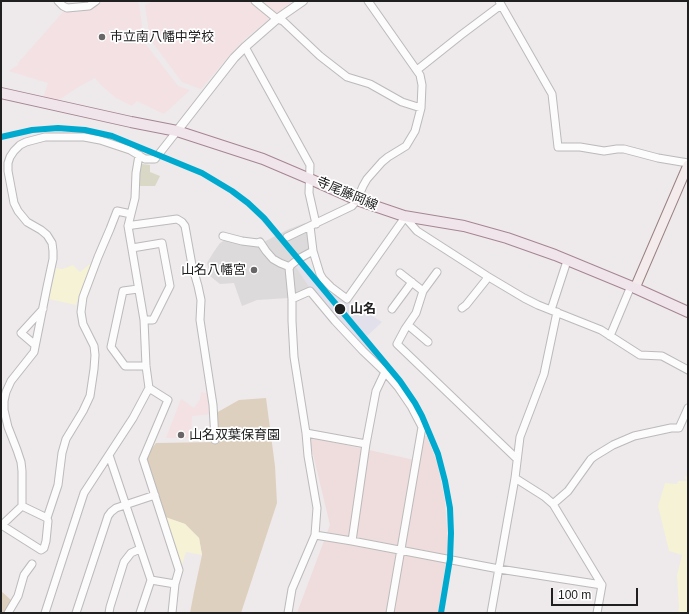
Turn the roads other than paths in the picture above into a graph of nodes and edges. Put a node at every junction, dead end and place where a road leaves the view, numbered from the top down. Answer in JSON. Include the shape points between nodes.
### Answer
{"nodes":[{"id":1,"x":58,"y":1,"type":"edge"},
{"id":2,"x":96,"y":1,"type":"edge"},
{"id":3,"x":255,"y":1,"type":"edge"},
{"id":4,"x":303,"y":1,"type":"edge"},
{"id":5,"x":368,"y":1,"type":"edge"},
{"id":6,"x":501,"y":3,"type":"edge"},
{"id":7,"x":277,"y":19,"type":"junction"},
{"id":8,"x":245,"y":47,"type":"junction"},
{"id":9,"x":417,"y":70,"type":"junction"},
{"id":10,"x":1,"y":93,"type":"edge"},
{"id":11,"x":421,"y":108,"type":"junction"},
{"id":12,"x":177,"y":131,"type":"junction"},
{"id":13,"x":139,"y":155,"type":"junction"},
{"id":14,"x":688,"y":164,"type":"edge"},
{"id":15,"x":310,"y":179,"type":"junction"},
{"id":16,"x":357,"y":200,"type":"junction"},
{"id":17,"x":131,"y":214,"type":"junction"},
{"id":18,"x":404,"y":216,"type":"junction"},
{"id":19,"x":313,"y":225,"type":"junction"},
{"id":20,"x":128,"y":226,"type":"junction"},
{"id":21,"x":223,"y":236,"type":"dead end"},
{"id":22,"x":287,"y":237,"type":"dead end"},
{"id":23,"x":132,"y":248,"type":"junction"},
{"id":24,"x":313,"y":251,"type":"junction"},
{"id":25,"x":567,"y":261,"type":"junction"},
{"id":26,"x":290,"y":267,"type":"junction"},
{"id":27,"x":400,"y":272,"type":"dead end"},
{"id":28,"x":437,"y":272,"type":"dead end"},
{"id":29,"x":487,"y":276,"type":"junction"},
{"id":30,"x":412,"y":282,"type":"junction"},
{"id":31,"x":633,"y":287,"type":"junction"},
{"id":32,"x":138,"y":289,"type":"junction"},
{"id":33,"x":424,"y":290,"type":"junction"},
{"id":34,"x":292,"y":299,"type":"junction"},
{"id":35,"x":462,"y":308,"type":"dead end"},
{"id":36,"x":43,"y":309,"type":"junction"},
{"id":37,"x":392,"y":309,"type":"dead end"},
{"id":38,"x":554,"y":311,"type":"junction"},
{"id":39,"x":688,"y":312,"type":"edge"},
{"id":40,"x":144,"y":320,"type":"junction"},
{"id":41,"x":408,"y":325,"type":"junction"},
{"id":42,"x":610,"y":336,"type":"junction"},
{"id":43,"x":428,"y":342,"type":"dead end"},
{"id":44,"x":36,"y":345,"type":"junction"},
{"id":45,"x":146,"y":366,"type":"junction"},
{"id":46,"x":688,"y":370,"type":"edge"},
{"id":47,"x":385,"y":372,"type":"junction"},
{"id":48,"x":148,"y":388,"type":"junction"},
{"id":49,"x":688,"y":408,"type":"edge"},
{"id":50,"x":306,"y":433,"type":"junction"},
{"id":51,"x":215,"y":440,"type":"dead end"},
{"id":52,"x":366,"y":444,"type":"junction"},
{"id":53,"x":109,"y":455,"type":"junction"},
{"id":54,"x":518,"y":459,"type":"junction"},
{"id":55,"x":515,"y":478,"type":"junction"},
{"id":56,"x":155,"y":495,"type":"junction"},
{"id":57,"x":126,"y":504,"type":"junction"},
{"id":58,"x":552,"y":504,"type":"junction"},
{"id":59,"x":22,"y":506,"type":"junction"},
{"id":60,"x":47,"y":518,"type":"junction"},
{"id":61,"x":315,"y":535,"type":"junction"},
{"id":62,"x":352,"y":541,"type":"junction"},
{"id":63,"x":140,"y":549,"type":"junction"},
{"id":64,"x":401,"y":550,"type":"junction"},
{"id":65,"x":32,"y":564,"type":"dead end"},
{"id":66,"x":499,"y":568,"type":"junction"},
{"id":67,"x":151,"y":580,"type":"junction"},
{"id":68,"x":175,"y":584,"type":"junction"},
{"id":69,"x":602,"y":585,"type":"junction"},
{"id":70,"x":8,"y":613,"type":"edge"},
{"id":71,"x":45,"y":613,"type":"edge"},
{"id":72,"x":76,"y":613,"type":"edge"},
{"id":73,"x":109,"y":613,"type":"edge"},
{"id":74,"x":140,"y":613,"type":"edge"},
{"id":75,"x":172,"y":613,"type":"edge"},
{"id":76,"x":288,"y":613,"type":"edge"},
{"id":77,"x":390,"y":613,"type":"edge"},
{"id":78,"x":491,"y":613,"type":"edge"},
{"id":79,"x":597,"y":613,"type":"edge"}],
"edges":[{"from":1,"to":2,"type":"street","via":[[67,8],[89,6]]},
{"from":3,"to":7,"type":"street"},
{"from":4,"to":7,"type":"street"},
{"from":5,"to":9,"type":"street"},
{"from":6,"to":9,"type":"street"},
{"from":6,"to":14,"type":"street","via":[[552,94],[558,147],[604,151],[624,149]]},
{"from":7,"to":8,"type":"street"},
{"from":7,"to":11,"type":"street","via":[[283,21],[347,78],[370,84],[402,102]]},
{"from":8,"to":12,"type":"street"},
{"from":8,"to":15,"type":"street","via":[[310,165]]},
{"from":9,"to":11,"type":"street","via":[[422,85]]},
{"from":10,"to":12,"type":"main road","name":"寺尾藤岡線"},
{"from":11,"to":16,"type":"street","via":[[416,131],[409,142],[382,162],[363,186]]},
{"from":12,"to":13,"type":"street","via":[[155,159],[145,159]]},
{"from":12,"to":15,"type":"main road","name":"寺尾藤岡線","via":[[263,159]]},
{"from":13,"to":17,"type":"street"},
{"from":13,"to":36,"type":"street","via":[[100,140],[61,137],[26,142],[10,157],[8,171],[14,203],[22,217],[47,235],[52,243],[53,259]]},
{"from":14,"to":31,"type":"main road"},
{"from":15,"to":16,"type":"main road","name":"寺尾藤岡線"},
{"from":15,"to":19,"type":"street"},
{"from":16,"to":18,"type":"main road","name":"寺尾藤岡線"},
{"from":16,"to":19,"type":"street","via":[[352,206]]},
{"from":17,"to":20,"type":"street"},
{"from":17,"to":60,"type":"street","via":[[117,210],[99,254],[81,312],[95,355],[90,396],[66,439],[58,485]]},
{"from":18,"to":24,"type":"street","via":[[347,299],[323,279]]},
{"from":18,"to":25,"type":"main road","name":"寺尾藤岡線","via":[[485,231]]},
{"from":18,"to":29,"type":"street","via":[[417,231]]},
{"from":19,"to":22,"type":"street"},
{"from":19,"to":24,"type":"street"},
{"from":20,"to":23,"type":"street"},
{"from":20,"to":51,"type":"street","via":[[177,219],[185,226],[201,300],[200,320],[213,405]]},
{"from":21,"to":26,"type":"street","via":[[260,242],[273,259]]},
{"from":23,"to":32,"type":"street"},
{"from":23,"to":40,"type":"street","via":[[162,243],[170,286],[153,320]]},
{"from":24,"to":26,"type":"street"},
{"from":25,"to":31,"type":"main road","name":"寺尾藤岡線"},
{"from":25,"to":38,"type":"street"},
{"from":26,"to":34,"type":"street"},
{"from":27,"to":30,"type":"street"},
{"from":28,"to":33,"type":"street"},
{"from":29,"to":35,"type":"street"},
{"from":29,"to":38,"type":"street","via":[[524,298]]},
{"from":30,"to":33,"type":"street"},
{"from":30,"to":37,"type":"street"},
{"from":31,"to":39,"type":"main road","name":"寺尾藤岡線"},
{"from":31,"to":42,"type":"street"},
{"from":32,"to":40,"type":"street"},
{"from":32,"to":45,"type":"street","via":[[123,291],[110,347],[125,366]]},
{"from":33,"to":41,"type":"street","via":[[416,313]]},
{"from":34,"to":47,"type":"street","via":[[310,291],[335,322]]},
{"from":34,"to":50,"type":"street","via":[[294,357]]},
{"from":36,"to":44,"type":"street"},
{"from":36,"to":44,"type":"street","via":[[21,333]]},
{"from":38,"to":42,"type":"street"},
{"from":38,"to":54,"type":"street","via":[[544,374],[520,437]]},
{"from":40,"to":45,"type":"street"},
{"from":41,"to":43,"type":"street"},
{"from":41,"to":54,"type":"street","via":[[397,344]]},
{"from":42,"to":46,"type":"street","via":[[640,355],[662,356]]},
{"from":44,"to":59,"type":"street","via":[[34,352],[11,381],[4,401],[8,427],[21,462]]},
{"from":45,"to":48,"type":"street"},
{"from":47,"to":52,"type":"street","via":[[376,391]]},
{"from":47,"to":64,"type":"street","via":[[411,406],[422,427]]},
{"from":48,"to":53,"type":"street","via":[[133,418]]},
{"from":48,"to":56,"type":"street","via":[[168,400],[143,459]]},
{"from":49,"to":58,"type":"street","via":[[679,428],[634,436],[595,456],[568,492]]},
{"from":50,"to":52,"type":"street"},
{"from":50,"to":61,"type":"street","via":[[317,508]]},
{"from":52,"to":62,"type":"street"},
{"from":53,"to":57,"type":"street"},
{"from":53,"to":71,"type":"street","via":[[84,492]]},
{"from":54,"to":55,"type":"street"},
{"from":55,"to":58,"type":"street"},
{"from":55,"to":66,"type":"street"},
{"from":56,"to":57,"type":"street"},
{"from":56,"to":68,"type":"street","via":[[178,564]]},
{"from":57,"to":63,"type":"street"},
{"from":57,"to":72,"type":"street","via":[[116,508],[108,516]]},
{"from":58,"to":69,"type":"street"},
{"from":59,"to":60,"type":"street"},
{"from":59,"to":60,"type":"street","via":[[3,526],[41,550],[46,541]]},
{"from":61,"to":62,"type":"street"},
{"from":61,"to":76,"type":"street","via":[[292,589]]},
{"from":62,"to":64,"type":"street"},
{"from":63,"to":67,"type":"street"},
{"from":63,"to":73,"type":"street","via":[[130,554],[124,562]]},
{"from":64,"to":66,"type":"street"},
{"from":64,"to":77,"type":"street"},
{"from":65,"to":70,"type":"street","via":[[24,575],[18,596]]},
{"from":66,"to":69,"type":"street"},
{"from":66,"to":78,"type":"street"},
{"from":67,"to":68,"type":"street"},
{"from":67,"to":74,"type":"street"},
{"from":68,"to":75,"type":"street"},
{"from":69,"to":79,"type":"street"}]}
